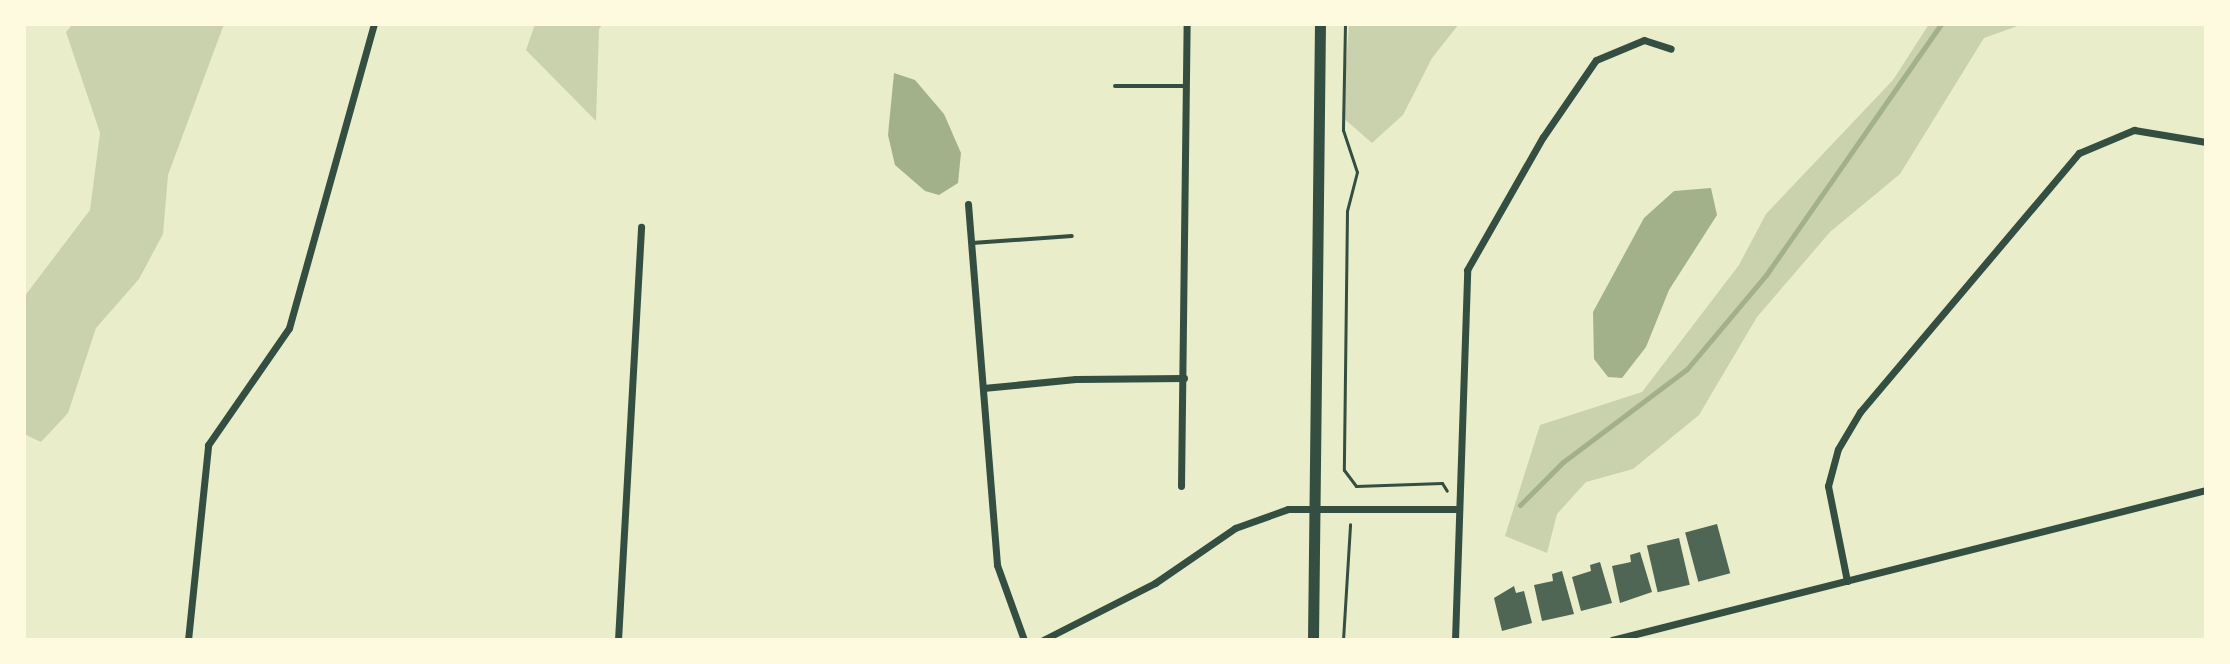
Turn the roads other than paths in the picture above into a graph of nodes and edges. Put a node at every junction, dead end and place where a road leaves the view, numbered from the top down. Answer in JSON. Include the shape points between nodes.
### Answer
{"nodes":[{"id":1,"x":374,"y":24,"type":"edge"},
{"id":2,"x":1187,"y":24,"type":"edge"},
{"id":3,"x":1320,"y":24,"type":"edge"},
{"id":4,"x":1671,"y":49,"type":"dead end"},
{"id":5,"x":1115,"y":86,"type":"dead end"},
{"id":6,"x":1186,"y":86,"type":"junction"},
{"id":7,"x":2206,"y":142,"type":"edge"},
{"id":8,"x":968,"y":204,"type":"dead end"},
{"id":9,"x":641,"y":227,"type":"dead end"},
{"id":10,"x":1072,"y":236,"type":"dead end"},
{"id":11,"x":972,"y":243,"type":"junction"},
{"id":12,"x":1184,"y":378,"type":"junction"},
{"id":13,"x":983,"y":388,"type":"junction"},
{"id":14,"x":1181,"y":486,"type":"dead end"},
{"id":15,"x":2206,"y":490,"type":"edge"},
{"id":16,"x":1314,"y":507,"type":"junction"},
{"id":17,"x":1458,"y":509,"type":"junction"},
{"id":18,"x":1847,"y":581,"type":"junction"},
{"id":19,"x":188,"y":640,"type":"edge"},
{"id":20,"x":618,"y":640,"type":"edge"},
{"id":21,"x":1024,"y":640,"type":"edge"},
{"id":22,"x":1043,"y":640,"type":"edge"},
{"id":23,"x":1313,"y":640,"type":"edge"},
{"id":24,"x":1455,"y":640,"type":"edge"},
{"id":25,"x":1612,"y":640,"type":"edge"}],
"edges":[{"from":1,"to":19,"type":"street","via":[[289,328],[208,445]]},
{"from":2,"to":6,"type":"street"},
{"from":3,"to":16,"type":"main road"},
{"from":4,"to":17,"type":"street","via":[[1644,40],[1596,60],[1476,249],[1463,291]]},
{"from":5,"to":6,"type":"lane"},
{"from":6,"to":12,"type":"street"},
{"from":7,"to":18,"type":"street","via":[[2134,130],[2079,153],[1860,412],[1838,449],[1828,486]]},
{"from":8,"to":11,"type":"street"},
{"from":9,"to":20,"type":"street"},
{"from":10,"to":11,"type":"lane"},
{"from":11,"to":13,"type":"street"},
{"from":12,"to":13,"type":"street","via":[[1076,379]]},
{"from":12,"to":14,"type":"street"},
{"from":13,"to":21,"type":"street","via":[[997,565]]},
{"from":15,"to":18,"type":"street"},
{"from":16,"to":17,"type":"street"},
{"from":16,"to":22,"type":"street","via":[[1288,509],[1235,528],[1155,583]]},
{"from":16,"to":23,"type":"main road"},
{"from":17,"to":24,"type":"street"},
{"from":18,"to":25,"type":"street"}]}
